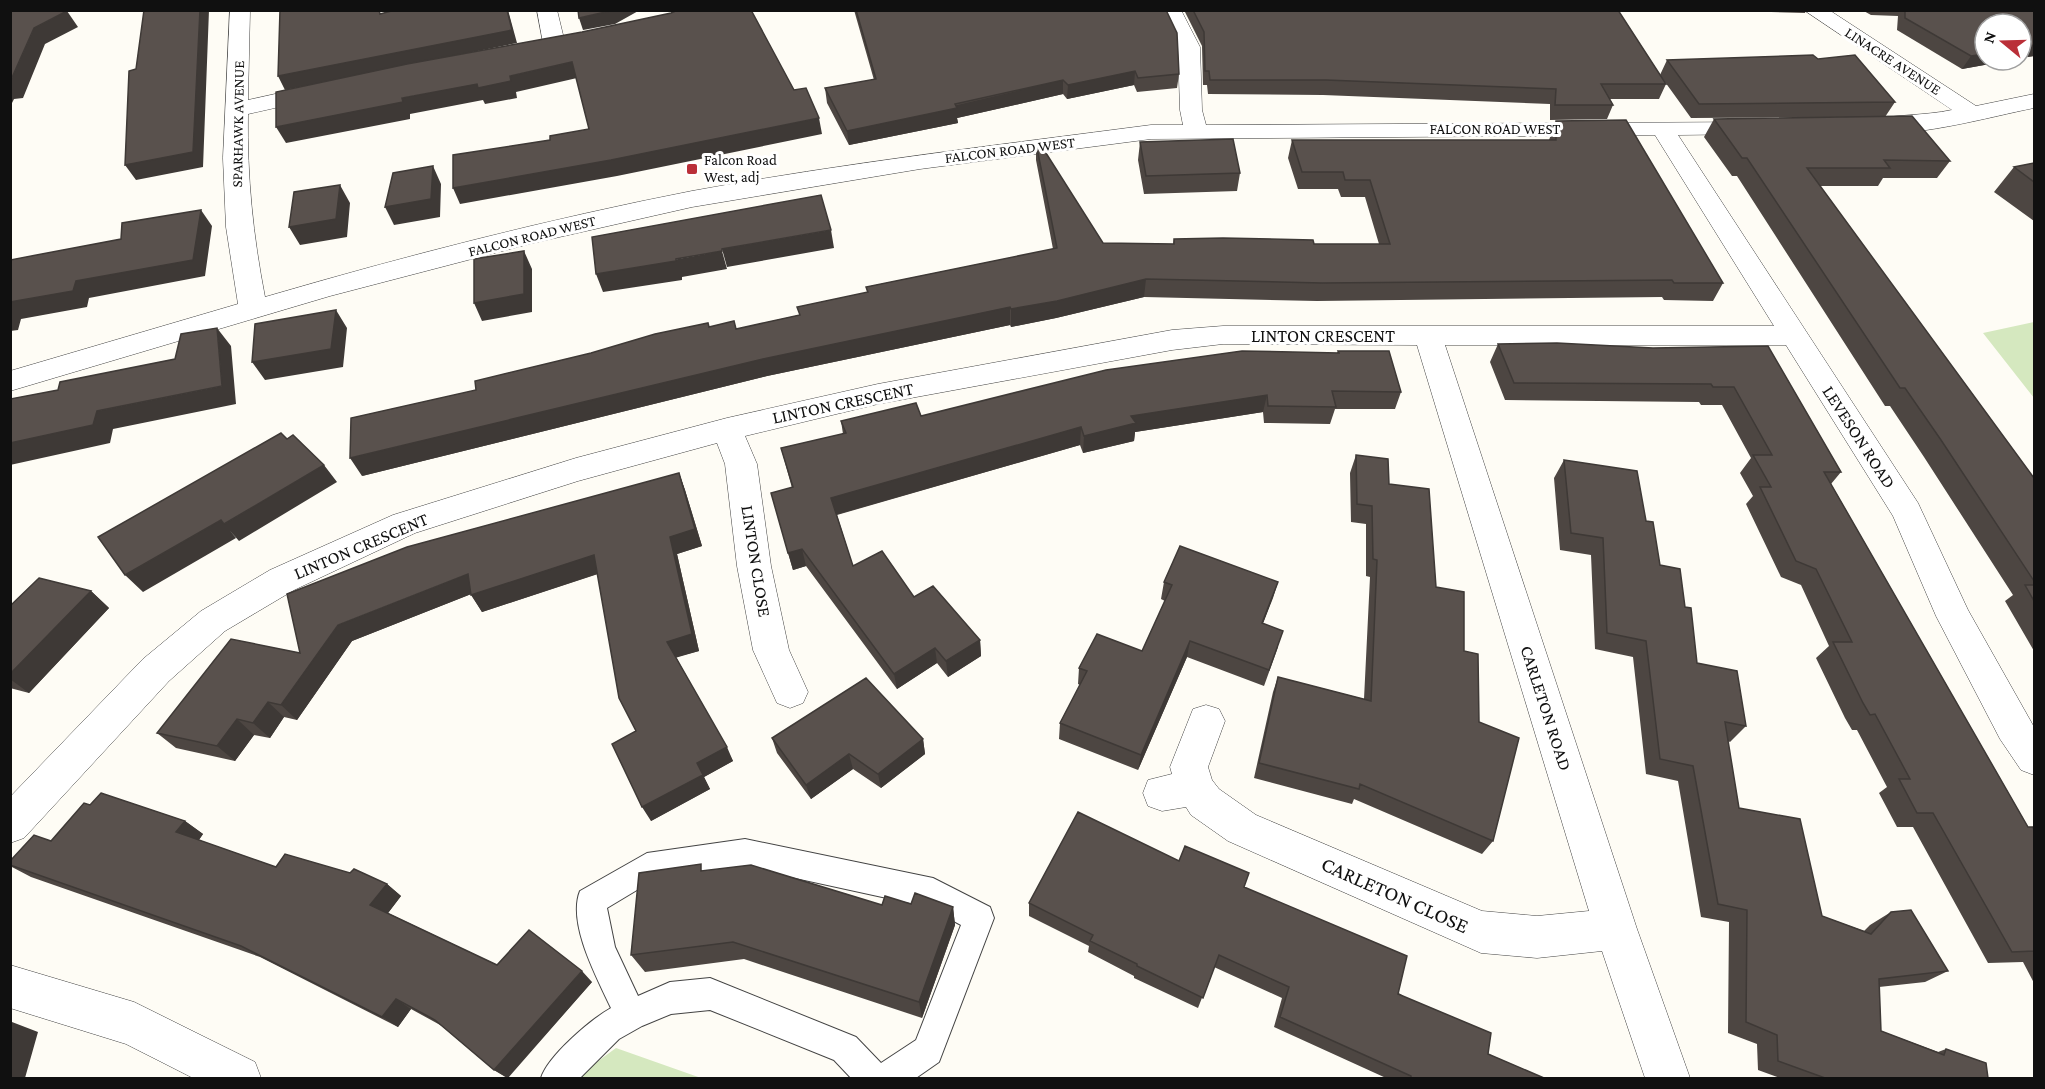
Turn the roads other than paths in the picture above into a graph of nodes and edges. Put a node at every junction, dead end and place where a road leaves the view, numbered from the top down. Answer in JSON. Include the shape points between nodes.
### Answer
{"nodes":[{"id":1,"x":240,"y":10,"type":"edge"},
{"id":2,"x":547,"y":10,"type":"edge"},
{"id":3,"x":1170,"y":10,"type":"edge"},
{"id":4,"x":1814,"y":10,"type":"edge"},
{"id":5,"x":577,"y":38,"type":"edge"},
{"id":6,"x":554,"y":43,"type":"junction"},
{"id":7,"x":530,"y":47,"type":"edge"},
{"id":8,"x":336,"y":88,"type":"edge"},
{"id":9,"x":2034,"y":101,"type":"edge"},
{"id":10,"x":237,"y":110,"type":"junction"},
{"id":11,"x":1971,"y":113,"type":"junction"},
{"id":12,"x":1849,"y":126,"type":"edge"},
{"id":13,"x":1779,"y":127,"type":"edge"},
{"id":14,"x":1662,"y":128,"type":"junction"},
{"id":15,"x":1196,"y":131,"type":"junction"},
{"id":16,"x":253,"y":309,"type":"junction"},
{"id":17,"x":1428,"y":336,"type":"junction"},
{"id":18,"x":1794,"y":336,"type":"junction"},
{"id":19,"x":10,"y":381,"type":"edge"},
{"id":20,"x":727,"y":429,"type":"junction"},
{"id":21,"x":790,"y":692,"type":"dead end"},
{"id":22,"x":1206,"y":721,"type":"dead end"},
{"id":23,"x":2034,"y":758,"type":"edge"},
{"id":24,"x":10,"y":825,"type":"edge"},
{"id":25,"x":1616,"y":928,"type":"junction"},
{"id":26,"x":10,"y":986,"type":"edge"},
{"id":27,"x":632,"y":1015,"type":"junction"},
{"id":28,"x":239,"y":1078,"type":"edge"},
{"id":29,"x":557,"y":1078,"type":"edge"},
{"id":30,"x":873,"y":1078,"type":"edge"},
{"id":31,"x":888,"y":1078,"type":"edge"},
{"id":32,"x":1667,"y":1078,"type":"edge"}],
"edges":[{"from":1,"to":10,"type":"street","name":"SPARHAWK AVENUE"},
{"from":2,"to":6,"type":"street"},
{"from":3,"to":15,"type":"street","via":[[1189,47],[1191,110]]},
{"from":4,"to":11,"type":"street","name":"LINACRE AVENUE"},
{"from":5,"to":6,"type":"street"},
{"from":6,"to":7,"type":"street"},
{"from":8,"to":10,"type":"street"},
{"from":9,"to":11,"type":"street"},
{"from":10,"to":16,"type":"street","name":"SPARHAWK AVENUE","via":[[239,227]]},
{"from":11,"to":12,"type":"street","via":[[1904,125]]},
{"from":13,"to":14,"type":"street","name":"FALCON ROAD WEST"},
{"from":14,"to":15,"type":"street","name":"FALCON ROAD WEST"},
{"from":14,"to":18,"type":"street","name":"LEVESON ROAD"},
{"from":15,"to":16,"type":"street","name":"FALCON ROAD WEST","via":[[1151,132],[932,161],[692,199],[532,235]]},
{"from":16,"to":19,"type":"street","name":"FALCON ROAD WEST"},
{"from":17,"to":18,"type":"street","name":"LINTON CRESCENT"},
{"from":17,"to":20,"type":"street","name":"LINTON CRESCENT","via":[[1223,335],[1172,339],[878,394]]},
{"from":17,"to":25,"type":"street","name":"CARLETON ROAD"},
{"from":18,"to":23,"type":"street","name":"LEVESON ROAD","via":[[1907,512],[1953,616]]},
{"from":20,"to":21,"type":"street","name":"LINTON CLOSE","via":[[741,464],[754,566],[771,650]]},
{"from":20,"to":24,"type":"street","name":"LINTON CRESCENT","via":[[576,470],[404,524],[282,580],[213,621],[156,670]]},
{"from":22,"to":25,"type":"street","name":"CARLETON CLOSE","via":[[1178,790],[1205,802],[1242,828],[1480,932],[1538,937]]},
{"from":25,"to":32,"type":"street","name":"CARLETON ROAD"},
{"from":26,"to":28,"type":"street","via":[[134,1024]]},
{"from":27,"to":29,"type":"lane","via":[[608,1028]]},
{"from":27,"to":30,"type":"lane","via":[[670,998],[710,994],[845,1048]]},
{"from":27,"to":31,"type":"lane","via":[[600,951],[591,901],[647,867],[745,854],[933,893],[979,918],[928,1051]]}]}
